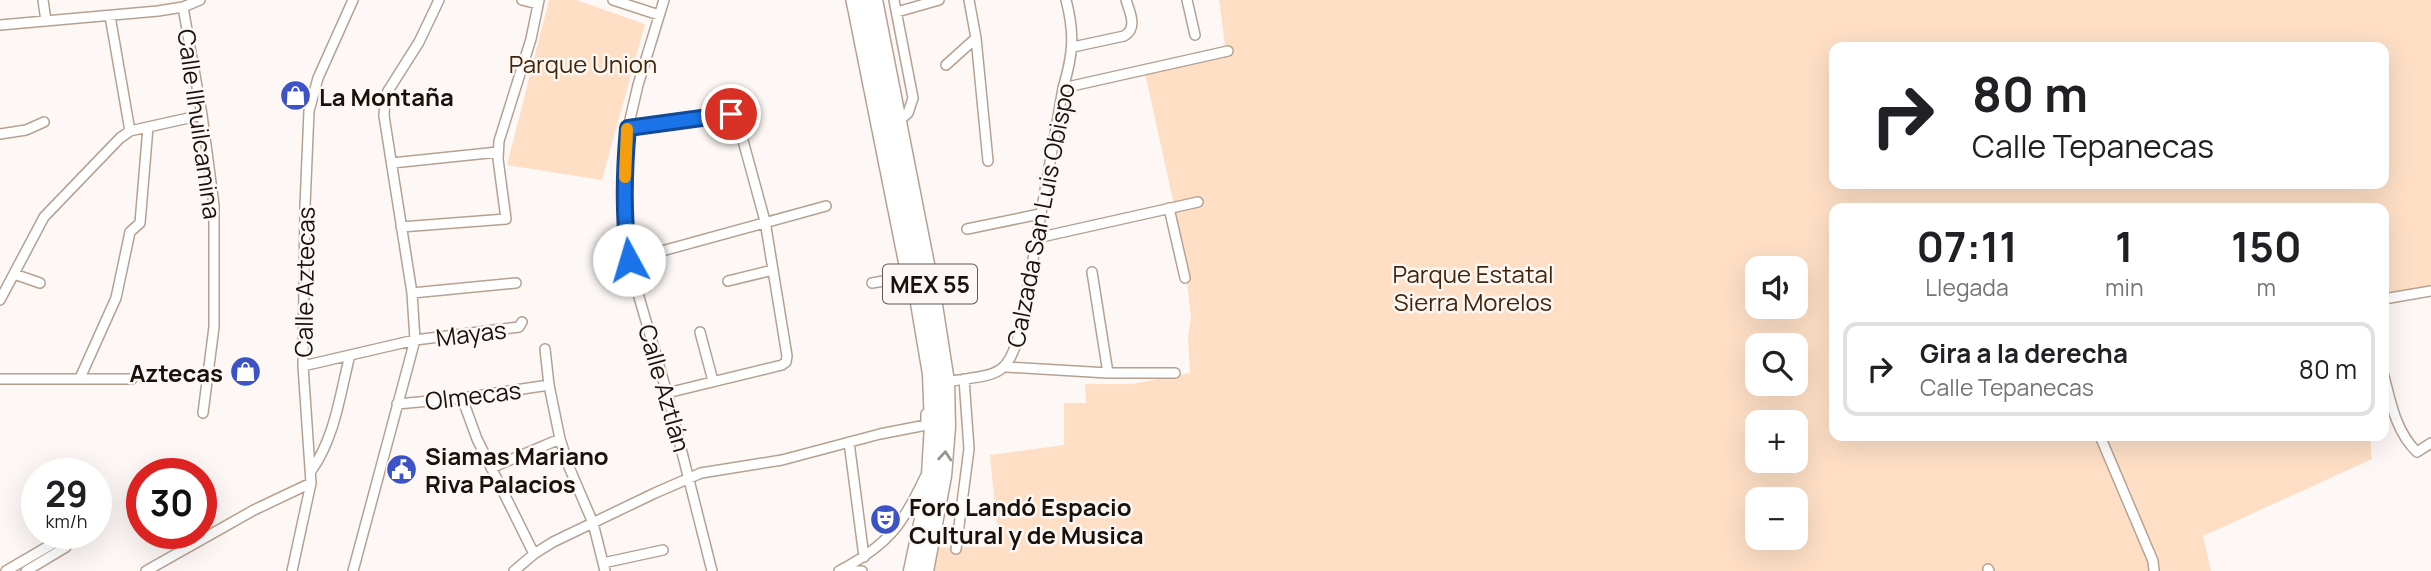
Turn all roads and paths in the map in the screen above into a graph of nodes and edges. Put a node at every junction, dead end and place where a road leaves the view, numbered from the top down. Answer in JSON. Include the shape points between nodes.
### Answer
{"nodes":[{"id":1,"x":43,"y":0,"type":"edge"},
{"id":2,"x":200,"y":0,"type":"edge"},
{"id":3,"x":354,"y":0,"type":"edge"},
{"id":4,"x":439,"y":0,"type":"edge"},
{"id":5,"x":522,"y":0,"type":"edge"},
{"id":6,"x":613,"y":0,"type":"edge"},
{"id":7,"x":674,"y":0,"type":"edge"},
{"id":8,"x":851,"y":0,"type":"edge"},
{"id":9,"x":860,"y":0,"type":"edge"},
{"id":10,"x":874,"y":0,"type":"edge"},
{"id":11,"x":894,"y":0,"type":"edge"},
{"id":12,"x":939,"y":0,"type":"edge"},
{"id":13,"x":969,"y":0,"type":"edge"},
{"id":14,"x":1066,"y":0,"type":"edge"},
{"id":15,"x":1126,"y":0,"type":"edge"},
{"id":16,"x":1187,"y":0,"type":"edge"},
{"id":17,"x":539,"y":2,"type":"edge"},
{"id":18,"x":183,"y":7,"type":"junction"},
{"id":19,"x":661,"y":7,"type":"edge"},
{"id":20,"x":897,"y":12,"type":"junction"},
{"id":21,"x":110,"y":16,"type":"junction"},
{"id":22,"x":46,"y":21,"type":"junction"},
{"id":23,"x":0,"y":26,"type":"edge"},
{"id":24,"x":1195,"y":35,"type":"dead end"},
{"id":25,"x":976,"y":38,"type":"junction"},
{"id":26,"x":1073,"y":47,"type":"junction"},
{"id":27,"x":1228,"y":51,"type":"dead end"},
{"id":28,"x":946,"y":65,"type":"dead end"},
{"id":29,"x":1063,"y":88,"type":"junction"},
{"id":30,"x":202,"y":115,"type":"junction"},
{"id":31,"x":44,"y":122,"type":"dead end"},
{"id":32,"x":898,"y":122,"type":"junction"},
{"id":33,"x":148,"y":127,"type":"junction"},
{"id":34,"x":628,"y":128,"type":"junction"},
{"id":35,"x":131,"y":131,"type":"junction"},
{"id":36,"x":0,"y":134,"type":"edge"},
{"id":37,"x":498,"y":152,"type":"junction"},
{"id":38,"x":988,"y":161,"type":"dead end"},
{"id":39,"x":392,"y":163,"type":"junction"},
{"id":40,"x":1198,"y":202,"type":"dead end"},
{"id":41,"x":826,"y":206,"type":"dead end"},
{"id":42,"x":1169,"y":208,"type":"junction"},
{"id":43,"x":1040,"y":214,"type":"junction"},
{"id":44,"x":765,"y":221,"type":"junction"},
{"id":45,"x":401,"y":227,"type":"junction"},
{"id":46,"x":967,"y":229,"type":"dead end"},
{"id":47,"x":1037,"y":238,"type":"junction"},
{"id":48,"x":629,"y":260,"type":"junction"},
{"id":49,"x":773,"y":270,"type":"junction"},
{"id":50,"x":1092,"y":272,"type":"dead end"},
{"id":51,"x":14,"y":274,"type":"junction"},
{"id":52,"x":911,"y":276,"type":"junction"},
{"id":53,"x":1185,"y":278,"type":"dead end"},
{"id":54,"x":728,"y":281,"type":"dead end"},
{"id":55,"x":40,"y":283,"type":"dead end"},
{"id":56,"x":516,"y":283,"type":"dead end"},
{"id":57,"x":872,"y":283,"type":"dead end"},
{"id":58,"x":2431,"y":291,"type":"edge"},
{"id":59,"x":412,"y":293,"type":"junction"},
{"id":60,"x":2389,"y":298,"type":"edge"},
{"id":61,"x":0,"y":300,"type":"edge"},
{"id":62,"x":522,"y":322,"type":"dead end"},
{"id":63,"x":700,"y":332,"type":"dead end"},
{"id":64,"x":415,"y":340,"type":"junction"},
{"id":65,"x":545,"y":349,"type":"dead end"},
{"id":66,"x":349,"y":355,"type":"junction"},
{"id":67,"x":303,"y":366,"type":"junction"},
{"id":68,"x":1006,"y":367,"type":"junction"},
{"id":69,"x":1108,"y":373,"type":"junction"},
{"id":70,"x":1175,"y":373,"type":"dead end"},
{"id":71,"x":0,"y":379,"type":"edge"},
{"id":72,"x":80,"y":379,"type":"junction"},
{"id":73,"x":132,"y":379,"type":"dead end"},
{"id":74,"x":964,"y":379,"type":"junction"},
{"id":75,"x":713,"y":381,"type":"junction"},
{"id":76,"x":946,"y":382,"type":"junction"},
{"id":77,"x":549,"y":385,"type":"junction"},
{"id":78,"x":667,"y":393,"type":"junction"},
{"id":79,"x":2389,"y":393,"type":"edge"},
{"id":80,"x":461,"y":398,"type":"junction"},
{"id":81,"x":397,"y":404,"type":"junction"},
{"id":82,"x":203,"y":414,"type":"dead end"},
{"id":83,"x":560,"y":439,"type":"junction"},
{"id":84,"x":2102,"y":441,"type":"edge"},
{"id":85,"x":849,"y":442,"type":"junction"},
{"id":86,"x":2431,"y":443,"type":"edge"},
{"id":87,"x":931,"y":466,"type":"junction"},
{"id":88,"x":491,"y":468,"type":"junction"},
{"id":89,"x":311,"y":471,"type":"junction"},
{"id":90,"x":689,"y":477,"type":"junction"},
{"id":91,"x":311,"y":483,"type":"junction"},
{"id":92,"x":593,"y":523,"type":"junction"},
{"id":93,"x":956,"y":549,"type":"dead end"},
{"id":94,"x":663,"y":550,"type":"dead end"},
{"id":95,"x":534,"y":554,"type":"junction"},
{"id":96,"x":864,"y":557,"type":"junction"},
{"id":97,"x":604,"y":567,"type":"edge"},
{"id":98,"x":6,"y":571,"type":"edge"},
{"id":99,"x":26,"y":571,"type":"edge"},
{"id":100,"x":146,"y":571,"type":"edge"},
{"id":101,"x":292,"y":571,"type":"edge"},
{"id":102,"x":353,"y":571,"type":"edge"},
{"id":103,"x":514,"y":571,"type":"edge"},
{"id":104,"x":712,"y":571,"type":"edge"},
{"id":105,"x":840,"y":571,"type":"edge"},
{"id":106,"x":862,"y":571,"type":"edge"},
{"id":107,"x":912,"y":571,"type":"edge"},
{"id":108,"x":925,"y":571,"type":"edge"},
{"id":109,"x":2154,"y":571,"type":"edge"}],
"edges":[{"from":1,"to":22,"type":"street"},
{"from":2,"to":18,"type":"street"},
{"from":3,"to":67,"type":"street","name":"Calle Aztecas","via":[[318,78],[309,111]]},
{"from":4,"to":39,"type":"street","via":[[385,100]]},
{"from":5,"to":17,"type":"street"},
{"from":6,"to":19,"type":"street"},
{"from":7,"to":19,"type":"street"},
{"from":8,"to":52,"type":"street"},
{"from":9,"to":52,"type":"highway","number":"MEX 55"},
{"from":10,"to":32,"type":"highway","number":"MEX 55"},
{"from":11,"to":20,"type":"street"},
{"from":12,"to":20,"type":"street"},
{"from":13,"to":25,"type":"street"},
{"from":14,"to":26,"type":"street","name":"Calzada San Luis Obispo"},
{"from":15,"to":26,"type":"street","via":[[1132,29],[1124,36]]},
{"from":16,"to":24,"type":"street"},
{"from":17,"to":37,"type":"street"},
{"from":18,"to":21,"type":"street"},
{"from":18,"to":30,"type":"street","name":"Calle Ilhuilcamina"},
{"from":19,"to":34,"type":"street","name":"Calle Aztlán"},
{"from":20,"to":32,"type":"street","via":[[913,98],[908,113]]},
{"from":21,"to":22,"type":"street"},
{"from":21,"to":35,"type":"street"},
{"from":22,"to":23,"type":"street"},
{"from":25,"to":28,"type":"street"},
{"from":25,"to":38,"type":"street"},
{"from":26,"to":29,"type":"street","name":"Calzada San Luis Obispo"},
{"from":27,"to":29,"type":"street"},
{"from":29,"to":43,"type":"street","name":"Calzada San Luis Obispo"},
{"from":30,"to":33,"type":"street"},
{"from":30,"to":82,"type":"street","name":"Calle Ilhuilcamina","via":[[214,205],[214,327]]},
{"from":31,"to":36,"type":"street"},
{"from":32,"to":76,"type":"highway","number":"MEX 55"},
{"from":33,"to":35,"type":"street"},
{"from":33,"to":72,"type":"street","via":[[140,223],[130,232],[116,298]]},
{"from":34,"to":44,"type":"street","via":[[736,116]]},
{"from":34,"to":48,"type":"street","name":"Calle Aztlán"},
{"from":35,"to":51,"type":"street","via":[[50,208]]},
{"from":37,"to":39,"type":"street"},
{"from":37,"to":45,"type":"street","via":[[506,219]]},
{"from":39,"to":45,"type":"street"},
{"from":40,"to":42,"type":"street"},
{"from":41,"to":44,"type":"street"},
{"from":42,"to":47,"type":"street"},
{"from":42,"to":53,"type":"street"},
{"from":43,"to":46,"type":"street"},
{"from":43,"to":47,"type":"street","name":"Calzada San Luis Obispo"},
{"from":44,"to":48,"type":"street"},
{"from":44,"to":49,"type":"street"},
{"from":45,"to":59,"type":"street"},
{"from":47,"to":68,"type":"street","name":"Calzada San Luis Obispo","via":[[1023,322]]},
{"from":48,"to":78,"type":"street","name":"Calle Aztlán"},
{"from":49,"to":54,"type":"street"},
{"from":49,"to":75,"type":"street","via":[[786,362]]},
{"from":50,"to":69,"type":"street"},
{"from":51,"to":55,"type":"street"},
{"from":51,"to":61,"type":"street"},
{"from":52,"to":57,"type":"street"},
{"from":52,"to":85,"type":"street","via":[[926,425]]},
{"from":52,"to":87,"type":"highway","number":"MEX 55","via":[[931,374]]},
{"from":56,"to":59,"type":"street"},
{"from":58,"to":60,"type":"street"},
{"from":59,"to":64,"type":"street"},
{"from":62,"to":64,"type":"street","name":"Mayas","via":[[519,327]]},
{"from":63,"to":75,"type":"street"},
{"from":64,"to":66,"type":"street","name":"Mayas"},
{"from":64,"to":81,"type":"street"},
{"from":65,"to":77,"type":"street"},
{"from":66,"to":67,"type":"street","name":"Mayas"},
{"from":66,"to":89,"type":"street","via":[[328,441]]},
{"from":67,"to":89,"type":"street","name":"Calle Aztecas"},
{"from":68,"to":69,"type":"street"},
{"from":68,"to":74,"type":"street","name":"Calzada San Luis Obispo"},
{"from":69,"to":70,"type":"street"},
{"from":71,"to":72,"type":"street"},
{"from":72,"to":73,"type":"street"},
{"from":74,"to":76,"type":"street","name":"Calzada San Luis Obispo"},
{"from":74,"to":93,"type":"street","via":[[969,449]]},
{"from":75,"to":78,"type":"street"},
{"from":108,"to":76,"type":"highway","number":"MEX 55","one_way":true,"via":[[943,476]]},
{"from":77,"to":80,"type":"street","name":"Olmecas"},
{"from":77,"to":83,"type":"street"},
{"from":78,"to":90,"type":"street","name":"Calle Aztlán"},
{"from":79,"to":86,"type":"street","via":[[2407,442],[2417,452]]},
{"from":80,"to":81,"type":"street","name":"Olmecas"},
{"from":80,"to":88,"type":"street"},
{"from":81,"to":102,"type":"street"},
{"from":83,"to":88,"type":"street"},
{"from":83,"to":92,"type":"street"},
{"from":84,"to":109,"type":"street"},
{"from":85,"to":90,"type":"street"},
{"from":85,"to":96,"type":"street"},
{"from":87,"to":96,"type":"street","via":[[902,523]]},
{"from":87,"to":107,"type":"highway","number":"MEX 55"},
{"from":88,"to":95,"type":"street"},
{"from":89,"to":91,"type":"street","name":"Calle Aztecas"},
{"from":90,"to":92,"type":"street"},
{"from":90,"to":104,"type":"street","name":"Calle Aztlán"},
{"from":91,"to":100,"type":"street"},
{"from":91,"to":101,"type":"street","name":"Calle Aztecas"},
{"from":92,"to":95,"type":"street"},
{"from":92,"to":97,"type":"street"},
{"from":94,"to":97,"type":"street"},
{"from":95,"to":103,"type":"street"},
{"from":96,"to":105,"type":"street"},
{"from":98,"to":99,"type":"street","via":[[60,540],[66,542]]},
{"from":105,"to":106,"type":"street"}]}
